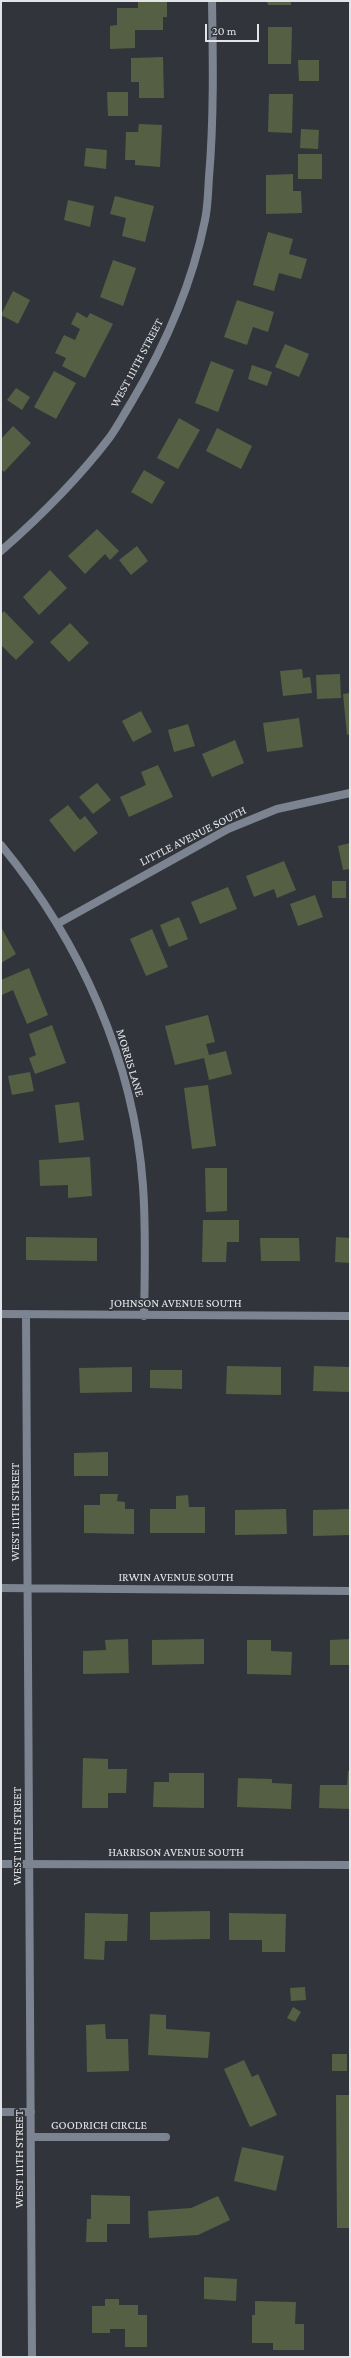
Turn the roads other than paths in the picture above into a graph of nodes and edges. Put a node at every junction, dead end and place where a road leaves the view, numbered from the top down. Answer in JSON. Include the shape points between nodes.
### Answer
{"nodes":[{"id":1,"x":212,"y":1,"type":"edge"},
{"id":2,"x":1,"y":550,"type":"edge"},
{"id":3,"x":350,"y":792,"type":"edge"},
{"id":4,"x":1,"y":845,"type":"edge"},
{"id":5,"x":57,"y":924,"type":"junction"},
{"id":6,"x":1,"y":1314,"type":"edge"},
{"id":7,"x":26,"y":1314,"type":"junction"},
{"id":8,"x":144,"y":1316,"type":"junction"},
{"id":9,"x":350,"y":1316,"type":"edge"},
{"id":10,"x":1,"y":1588,"type":"edge"},
{"id":11,"x":27,"y":1588,"type":"junction"},
{"id":12,"x":350,"y":1591,"type":"edge"},
{"id":13,"x":1,"y":1864,"type":"edge"},
{"id":14,"x":30,"y":1864,"type":"junction"},
{"id":15,"x":350,"y":1865,"type":"edge"},
{"id":16,"x":1,"y":2112,"type":"edge"},
{"id":17,"x":31,"y":2112,"type":"junction"},
{"id":18,"x":31,"y":2137,"type":"junction"},
{"id":19,"x":166,"y":2137,"type":"dead end"},
{"id":20,"x":32,"y":2357,"type":"edge"}],
"edges":[{"from":1,"to":2,"type":"street","name":"WEST 111TH STREET","via":[[213,100],[205,219],[190,277],[170,332],[111,436],[73,482]]},
{"from":3,"to":5,"type":"street","name":"LITTLE AVENUE SOUTH","via":[[277,809],[228,829]]},
{"from":4,"to":5,"type":"street","name":"MORRIS LANE","via":[[29,880]]},
{"from":5,"to":8,"type":"street","name":"MORRIS LANE","via":[[95,994],[118,1055],[134,1119],[143,1185]]},
{"from":6,"to":7,"type":"street","name":"JOHNSON AVENUE SOUTH"},
{"from":7,"to":8,"type":"street","name":"JOHNSON AVENUE SOUTH"},
{"from":7,"to":11,"type":"street","name":"WEST 111TH STREET"},
{"from":8,"to":9,"type":"street","name":"JOHNSON AVENUE SOUTH"},
{"from":10,"to":11,"type":"street","name":"IRWIN AVENUE SOUTH"},
{"from":11,"to":12,"type":"street","name":"IRWIN AVENUE SOUTH"},
{"from":11,"to":14,"type":"street","name":"WEST 111TH STREET"},
{"from":13,"to":14,"type":"street","name":"HARRISON AVENUE SOUTH"},
{"from":14,"to":15,"type":"street","name":"HARRISON AVENUE SOUTH"},
{"from":14,"to":17,"type":"street","name":"WEST 111TH STREET"},
{"from":16,"to":17,"type":"street"},
{"from":17,"to":18,"type":"street","name":"WEST 111TH STREET"},
{"from":18,"to":19,"type":"street","name":"GOODRICH CIRCLE"},
{"from":18,"to":20,"type":"street","name":"WEST 111TH STREET"}]}
